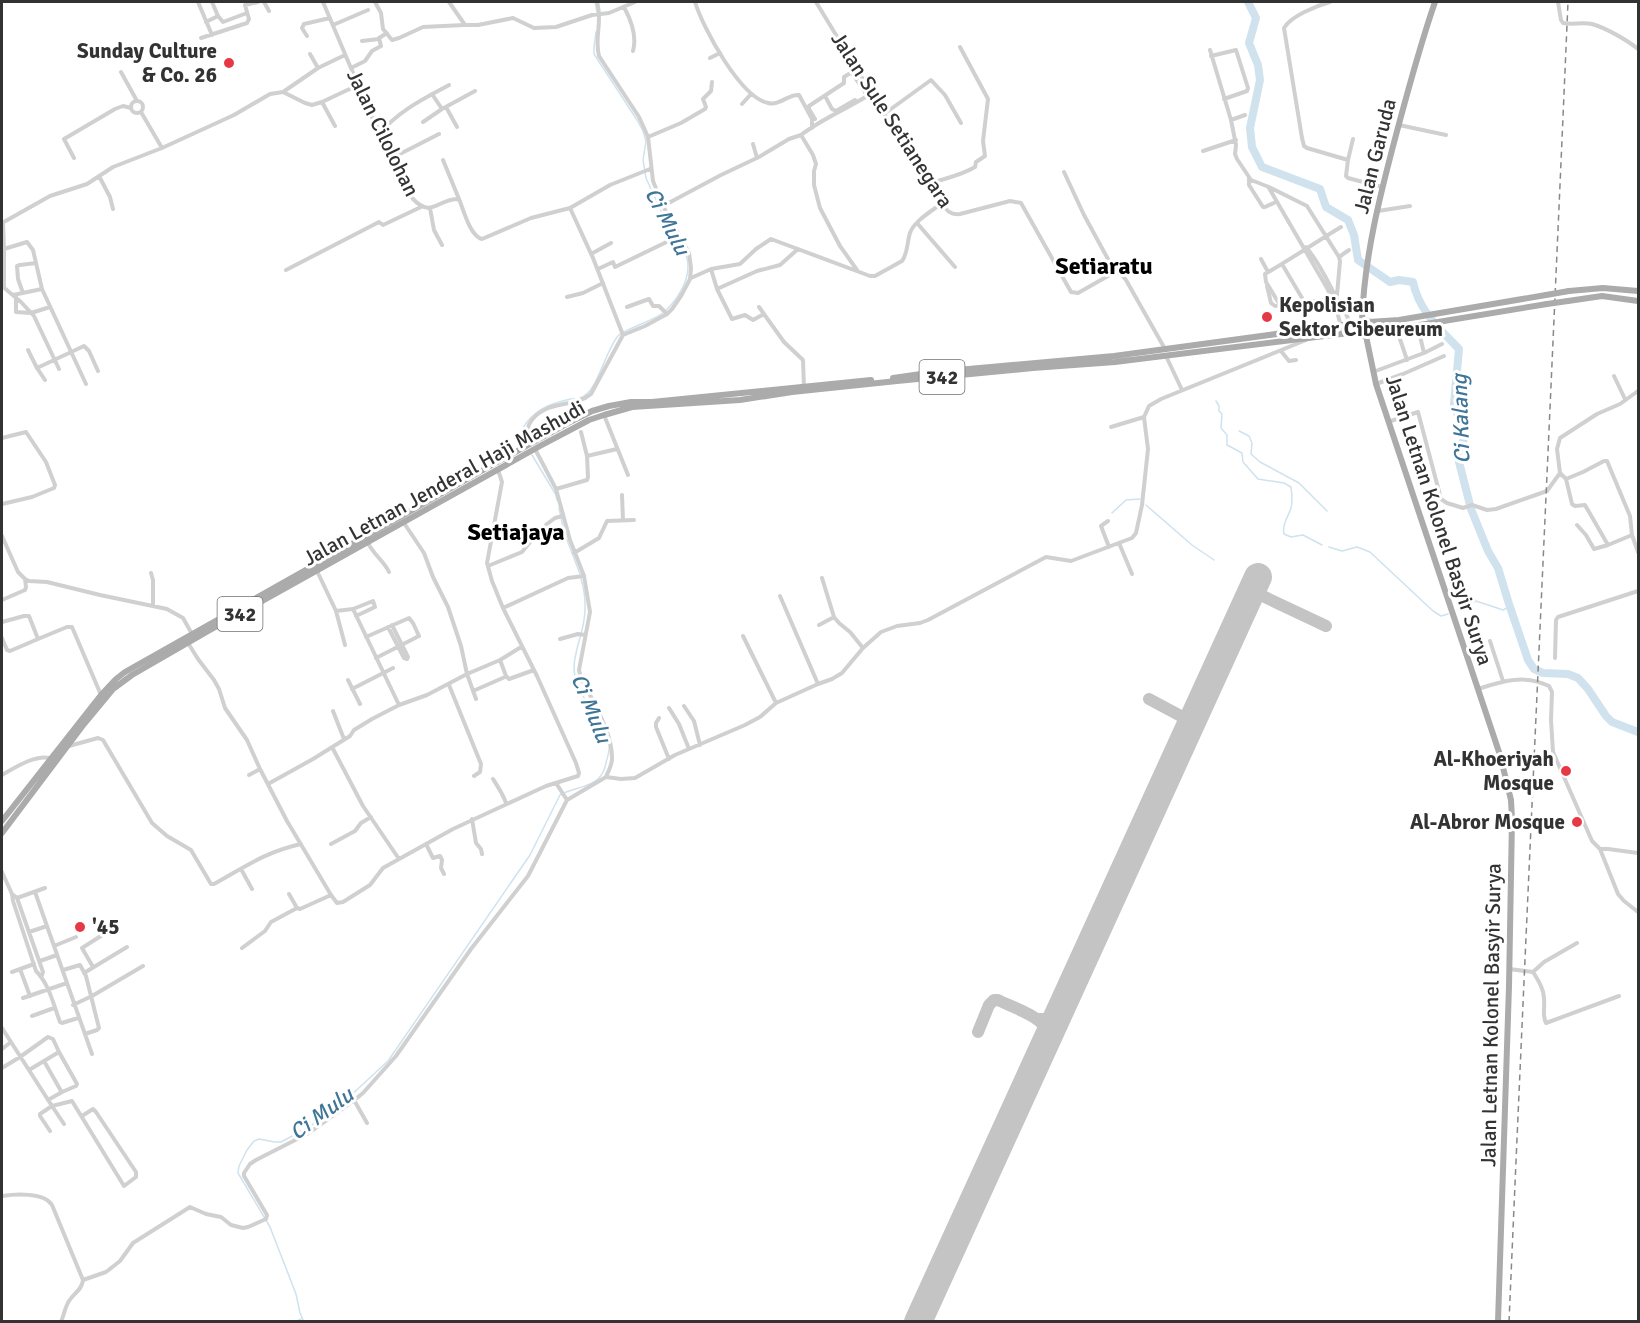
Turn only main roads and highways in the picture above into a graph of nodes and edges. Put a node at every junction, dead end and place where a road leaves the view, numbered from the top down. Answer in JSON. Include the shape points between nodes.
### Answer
{"nodes":[{"id":1,"x":1435,"y":2,"type":"edge"},
{"id":2,"x":1616,"y":288,"type":"junction"},
{"id":3,"x":1638,"y":291,"type":"edge"},
{"id":4,"x":1614,"y":297,"type":"junction"},
{"id":5,"x":1638,"y":301,"type":"edge"},
{"id":6,"x":1472,"y":308,"type":"junction"},
{"id":7,"x":1473,"y":317,"type":"junction"},
{"id":8,"x":1360,"y":322,"type":"junction"},
{"id":9,"x":1355,"y":333,"type":"junction"},
{"id":10,"x":1368,"y":335,"type":"junction"},
{"id":11,"x":1214,"y":346,"type":"junction"},
{"id":12,"x":1115,"y":359,"type":"junction"},
{"id":13,"x":792,"y":390,"type":"junction"},
{"id":14,"x":556,"y":434,"type":"junction"},
{"id":15,"x":525,"y":450,"type":"junction"},
{"id":16,"x":159,"y":656,"type":"junction"},
{"id":17,"x":2,"y":821,"type":"edge"},
{"id":18,"x":2,"y":832,"type":"edge"},
{"id":19,"x":1498,"y":1322,"type":"edge"}],
"edges":[{"from":1,"to":8,"type":"main road","name":"Jalan Garuda","via":[[1383,187],[1367,263]]},
{"from":2,"to":3,"type":"main road","name":"Jalan Letnan Jenderal Haji Mashudi"},
{"from":2,"to":4,"type":"main road"},
{"from":2,"to":6,"type":"main road","name":"Jalan Letnan Jenderal Haji Mashudi","bridge":true,"via":[[1569,291]]},
{"from":4,"to":5,"type":"main road"},
{"from":4,"to":7,"type":"main road","bridge":true},
{"from":6,"to":7,"type":"main road"},
{"from":6,"to":8,"type":"main road","name":"Jalan Letnan Jenderal Haji Mashudi"},
{"from":7,"to":10,"type":"main road"},
{"from":8,"to":9,"type":"main road"},
{"from":8,"to":10,"type":"main road","name":"Jalan Letnan Kolonel Basyir Surya","via":[[1372,328]]},
{"from":8,"to":11,"type":"main road","name":"Jalan Letnan Jenderal Haji Mashudi","number":"342"},
{"from":9,"to":10,"type":"main road"},
{"from":9,"to":11,"type":"main road","name":"Jalan Letnan Jenderal Haji Mashudi","number":"342"},
{"from":10,"to":19,"type":"main road","name":"Jalan Letnan Kolonel Basyir Surya","via":[[1372,372],[1500,755],[1511,800]]},
{"from":11,"to":12,"type":"main road","name":"Jalan Letnan Jenderal Haji Mashudi","number":"342"},
{"from":12,"to":13,"type":"main road","name":"Jalan Letnan Jenderal Haji Mashudi","number":"342"},
{"from":12,"to":13,"type":"main road","name":"Jalan Letnan Jenderal Haji Mashudi","number":"342","via":[[935,372]]},
{"from":13,"to":14,"type":"main road","name":"Jalan Letnan Jenderal Haji Mashudi","number":"342","via":[[740,400],[632,408]]},
{"from":13,"to":14,"type":"main road","name":"Jalan Letnan Jenderal Haji Mashudi","number":"342","via":[[631,402],[592,411]]},
{"from":14,"to":15,"type":"main road","name":"Jalan Letnan Jenderal Haji Mashudi","number":"342"},
{"from":15,"to":16,"type":"main road","name":"Jalan Letnan Jenderal Haji Mashudi","number":"342","via":[[192,633]]},
{"from":15,"to":16,"type":"main road","name":"Jalan Letnan Jenderal Haji Mashudi","number":"342","via":[[498,470],[404,523]]},
{"from":16,"to":17,"type":"main road","name":"Jalan Letnan Jenderal Haji Mashudi","number":"342","via":[[116,679]]},
{"from":16,"to":18,"type":"main road","name":"Jalan Letnan Jenderal Haji Mashudi","number":"342","via":[[113,689]]}]}
